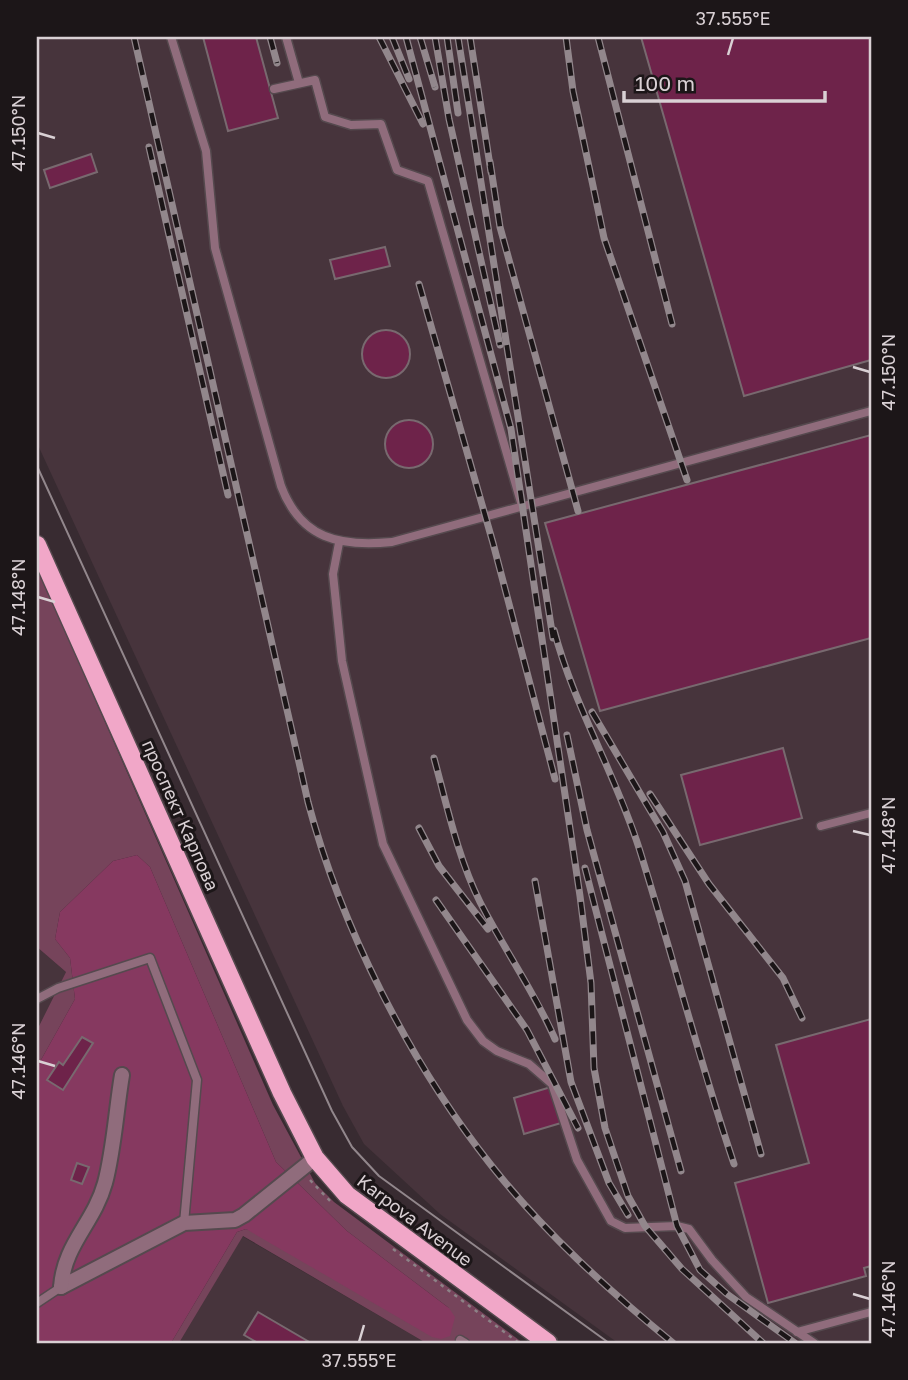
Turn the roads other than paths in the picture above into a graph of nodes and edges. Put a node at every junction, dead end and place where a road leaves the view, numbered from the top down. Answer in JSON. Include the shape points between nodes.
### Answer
{"nodes":[{"id":1,"x":172,"y":37,"type":"edge"},
{"id":2,"x":286,"y":37,"type":"edge"},
{"id":3,"x":299,"y":83,"type":"junction"},
{"id":4,"x":274,"y":89,"type":"dead end"},
{"id":5,"x":871,"y":411,"type":"edge"},
{"id":6,"x":522,"y":506,"type":"junction"},
{"id":7,"x":338,"y":543,"type":"junction"},
{"id":8,"x":37,"y":545,"type":"edge"},
{"id":9,"x":871,"y":813,"type":"edge"},
{"id":10,"x":821,"y":826,"type":"dead end"},
{"id":11,"x":37,"y":999,"type":"edge"},
{"id":12,"x":122,"y":1075,"type":"dead end"},
{"id":13,"x":287,"y":1103,"type":"joint"},
{"id":14,"x":315,"y":1158,"type":"junction"},
{"id":15,"x":184,"y":1223,"type":"junction"},
{"id":16,"x":61,"y":1287,"type":"junction"},
{"id":17,"x":37,"y":1303,"type":"edge"},
{"id":18,"x":871,"y":1312,"type":"edge"},
{"id":19,"x":797,"y":1332,"type":"junction"},
{"id":20,"x":548,"y":1343,"type":"edge"},
{"id":21,"x":814,"y":1343,"type":"edge"}],
"edges":[{"from":1,"to":7,"type":"lane","via":[[206,152],[215,248],[281,486],[290,510]]},
{"from":2,"to":3,"type":"lane"},
{"from":3,"to":4,"type":"lane"},
{"from":3,"to":6,"type":"lane","via":[[315,80],[325,117],[351,125],[380,124],[397,170],[428,181]]},
{"from":5,"to":6,"type":"lane"},
{"from":6,"to":7,"type":"lane","via":[[392,542]]},
{"from":7,"to":19,"type":"lane","via":[[333,574],[342,662],[383,844],[467,1020],[483,1041],[529,1064],[552,1084],[577,1160],[611,1221],[625,1228],[689,1229],[746,1297]]},
{"from":8,"to":13,"type":"main road","name":"проспект Карпова"},
{"from":9,"to":10,"type":"lane"},
{"from":11,"to":15,"type":"lane","via":[[150,958],[197,1080]]},
{"from":12,"to":16,"type":"street","via":[[105,1183],[64,1260]]},
{"from":13,"to":14,"type":"main road","name":"Karpova Avenue"},
{"from":14,"to":15,"type":"street","via":[[235,1220]]},
{"from":14,"to":20,"type":"main road","name":"Karpova Avenue","via":[[346,1195]]},
{"from":15,"to":16,"type":"street"},
{"from":16,"to":17,"type":"lane"},
{"from":18,"to":19,"type":"lane"},
{"from":19,"to":21,"type":"lane"}]}
